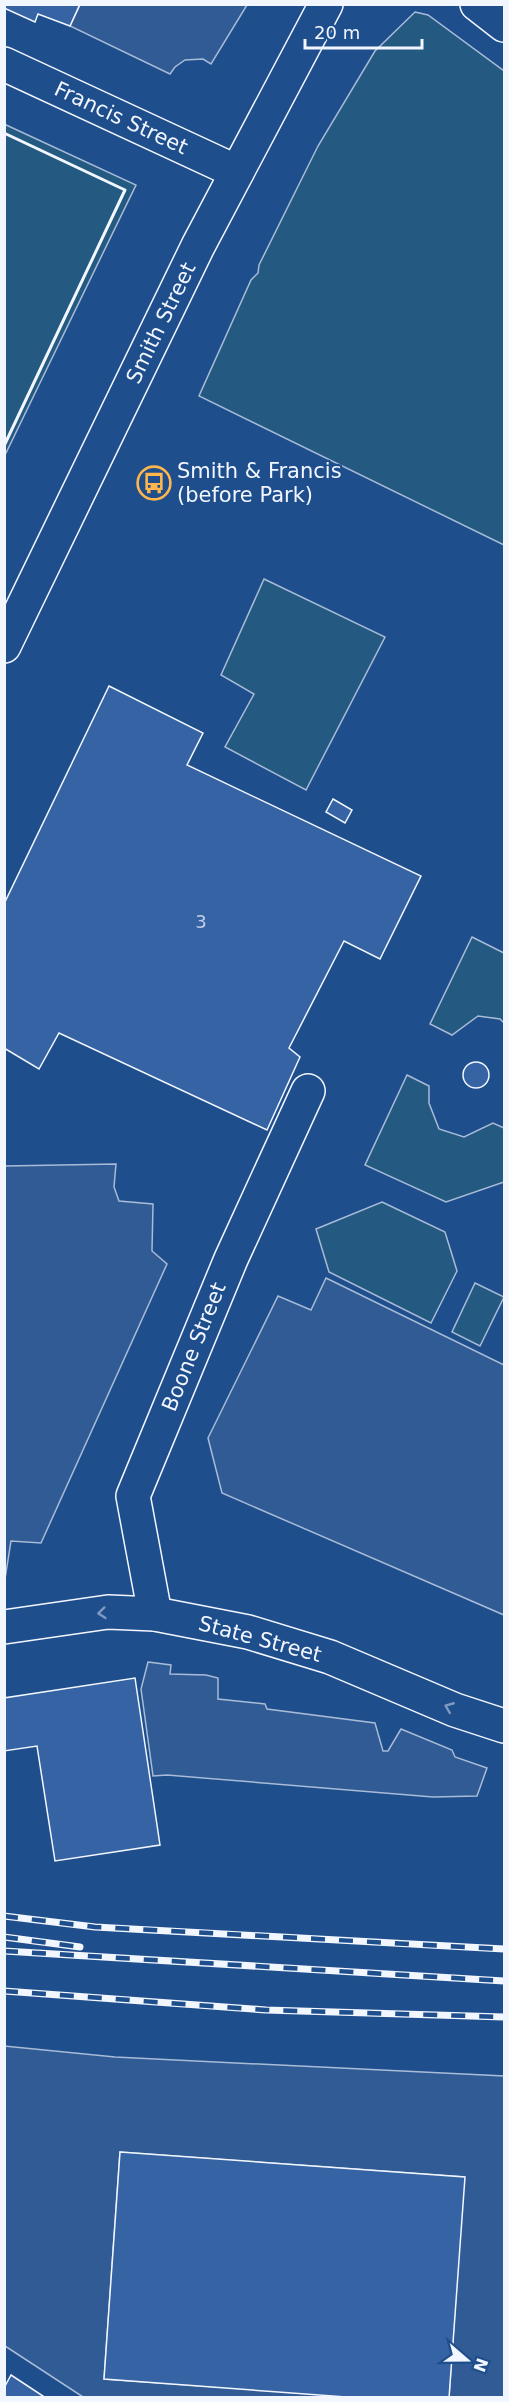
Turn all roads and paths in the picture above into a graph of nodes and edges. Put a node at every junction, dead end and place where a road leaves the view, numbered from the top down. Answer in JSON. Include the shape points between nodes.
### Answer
{"nodes":[{"id":1,"x":326,"y":4,"type":"edge"},
{"id":2,"x":477,"y":4,"type":"edge"},
{"id":3,"x":504,"y":25,"type":"edge"},
{"id":4,"x":4,"y":64,"type":"edge"},
{"id":5,"x":237,"y":172,"type":"junction"},
{"id":6,"x":4,"y":645,"type":"edge"},
{"id":7,"x":308,"y":1091,"type":"dead end"},
{"id":8,"x":154,"y":1614,"type":"junction"},
{"id":9,"x":4,"y":1627,"type":"edge"},
{"id":10,"x":504,"y":1726,"type":"edge"}],
"edges":[{"from":1,"to":5,"type":"street","name":"Smith Street"},
{"from":2,"to":3,"type":"street"},
{"from":4,"to":5,"type":"street","name":"Francis Street"},
{"from":5,"to":6,"type":"street","name":"Smith Street"},
{"from":7,"to":8,"type":"street","name":"Boone Street","via":[[235,1250],[133,1496]]},
{"from":8,"to":9,"type":"street","name":"State Street","one_way":true,"via":[[108,1612]]},
{"from":10,"to":8,"type":"street","name":"State Street","one_way":true,"via":[[455,1710],[330,1657],[248,1632]]}]}
